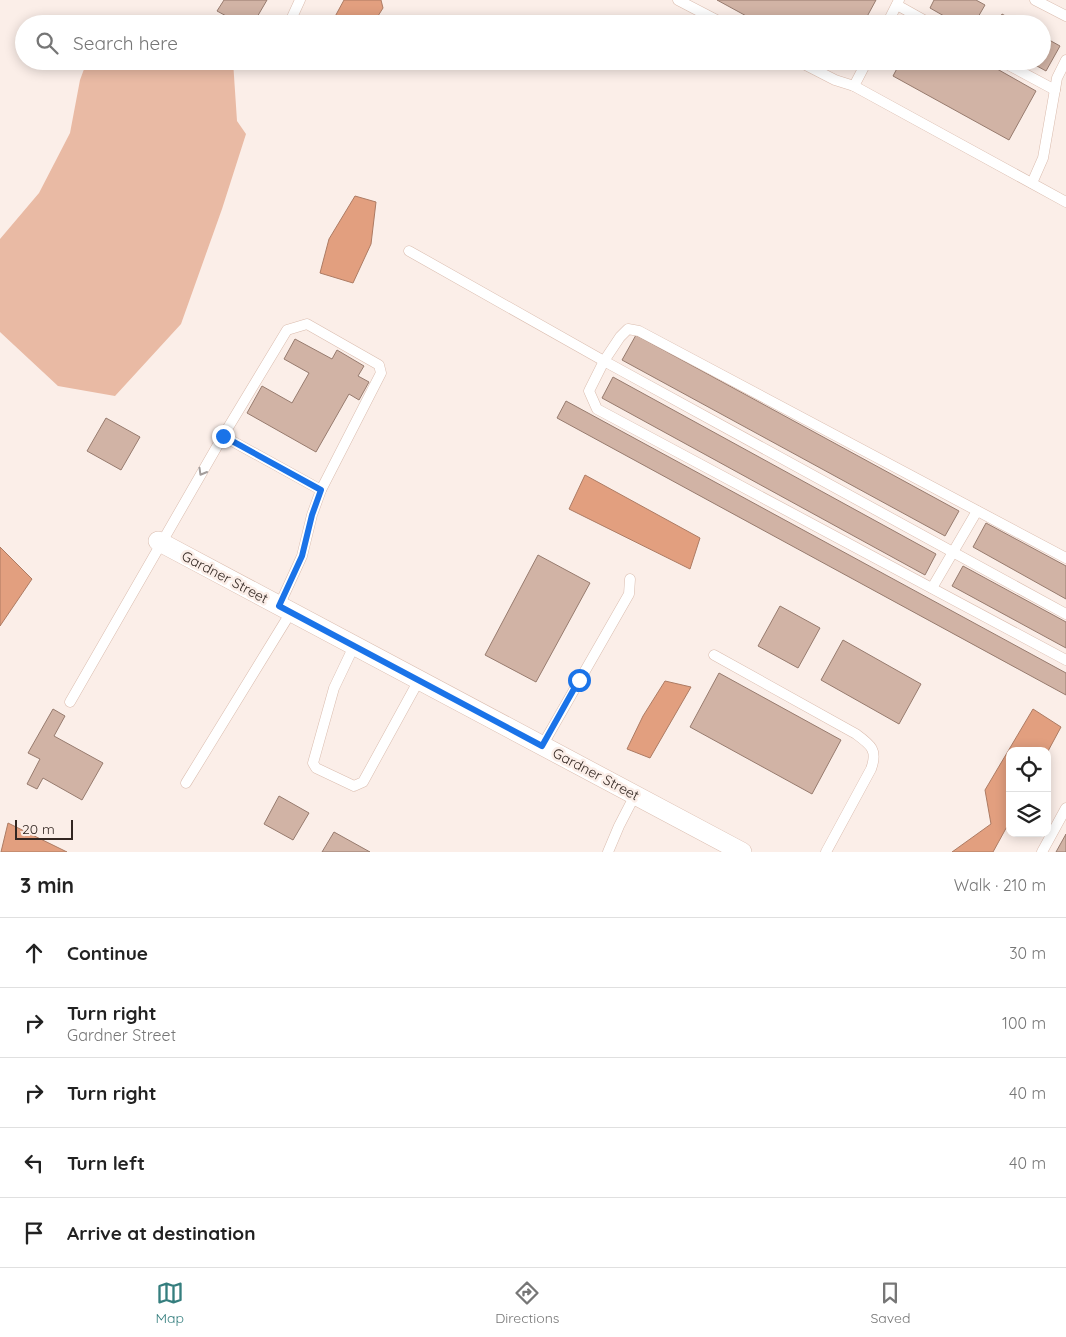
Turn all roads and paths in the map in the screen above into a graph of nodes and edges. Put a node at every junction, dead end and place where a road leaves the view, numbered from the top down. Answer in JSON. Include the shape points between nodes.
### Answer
{"nodes":[{"id":1,"x":300,"y":0,"type":"edge"},
{"id":2,"x":678,"y":0,"type":"edge"},
{"id":3,"x":1034,"y":0,"type":"edge"},
{"id":4,"x":898,"y":3,"type":"edge"},
{"id":5,"x":293,"y":15,"type":"edge"},
{"id":6,"x":707,"y":15,"type":"edge"},
{"id":7,"x":892,"y":15,"type":"edge"},
{"id":8,"x":917,"y":15,"type":"edge"},
{"id":9,"x":1066,"y":16,"type":"edge"},
{"id":10,"x":1066,"y":60,"type":"edge"},
{"id":11,"x":816,"y":70,"type":"edge"},
{"id":12,"x":862,"y":70,"type":"edge"},
{"id":13,"x":1018,"y":70,"type":"edge"},
{"id":14,"x":854,"y":86,"type":"junction"},
{"id":15,"x":1055,"y":90,"type":"junction"},
{"id":16,"x":1032,"y":183,"type":"junction"},
{"id":17,"x":1066,"y":202,"type":"edge"},
{"id":18,"x":409,"y":251,"type":"dead end"},
{"id":19,"x":604,"y":362,"type":"junction"},
{"id":20,"x":223,"y":436,"type":"junction"},
{"id":21,"x":321,"y":490,"type":"junction"},
{"id":22,"x":977,"y":511,"type":"junction"},
{"id":23,"x":160,"y":542,"type":"junction"},
{"id":24,"x":953,"y":552,"type":"junction"},
{"id":25,"x":1066,"y":558,"type":"edge"},
{"id":26,"x":630,"y":579,"type":"dead end"},
{"id":27,"x":932,"y":588,"type":"junction"},
{"id":28,"x":285,"y":609,"type":"junction"},
{"id":29,"x":1066,"y":614,"type":"edge"},
{"id":30,"x":354,"y":646,"type":"junction"},
{"id":31,"x":714,"y":655,"type":"dead end"},
{"id":32,"x":1066,"y":660,"type":"edge"},
{"id":33,"x":418,"y":680,"type":"junction"},
{"id":34,"x":70,"y":702,"type":"dead end"},
{"id":35,"x":542,"y":746,"type":"junction"},
{"id":36,"x":186,"y":783,"type":"dead end"},
{"id":37,"x":635,"y":795,"type":"junction"},
{"id":38,"x":1066,"y":808,"type":"edge"},
{"id":39,"x":608,"y":852,"type":"edge"},
{"id":40,"x":742,"y":852,"type":"edge"},
{"id":41,"x":826,"y":852,"type":"edge"},
{"id":42,"x":1042,"y":852,"type":"edge"}],
"edges":[{"from":1,"to":5,"type":"lane"},
{"from":2,"to":6,"type":"lane"},
{"from":3,"to":9,"type":"lane"},
{"from":4,"to":7,"type":"lane"},
{"from":4,"to":8,"type":"lane"},
{"from":10,"to":15,"type":"lane"},
{"from":11,"to":14,"type":"lane"},
{"from":12,"to":14,"type":"lane"},
{"from":13,"to":15,"type":"lane"},
{"from":14,"to":16,"type":"lane"},
{"from":15,"to":16,"type":"lane","via":[[1044,158]]},
{"from":16,"to":17,"type":"lane"},
{"from":18,"to":19,"type":"lane"},
{"from":19,"to":22,"type":"lane","via":[[628,329],[639,331]]},
{"from":19,"to":24,"type":"lane"},
{"from":19,"to":27,"type":"lane","via":[[589,391],[597,409]]},
{"from":20,"to":21,"type":"lane"},
{"from":20,"to":21,"type":"lane","via":[[287,330],[307,324],[379,365],[381,373]]},
{"from":20,"to":23,"type":"lane","one_way":true},
{"from":21,"to":28,"type":"lane"},
{"from":22,"to":24,"type":"lane"},
{"from":22,"to":25,"type":"lane"},
{"from":23,"to":28,"type":"street","name":"Gardner Street"},
{"from":23,"to":34,"type":"lane"},
{"from":24,"to":27,"type":"lane"},
{"from":24,"to":29,"type":"lane"},
{"from":26,"to":35,"type":"lane","via":[[629,594]]},
{"from":27,"to":32,"type":"lane"},
{"from":28,"to":30,"type":"street","name":"Gardner Street"},
{"from":28,"to":36,"type":"lane"},
{"from":30,"to":33,"type":"street","name":"Gardner Street"},
{"from":30,"to":33,"type":"lane","via":[[334,688],[314,763],[316,768],[354,786],[363,782]]},
{"from":31,"to":41,"type":"lane","via":[[856,734],[873,750],[871,769]]},
{"from":33,"to":35,"type":"street","name":"Gardner Street"},
{"from":35,"to":37,"type":"street","name":"Gardner Street"},
{"from":37,"to":39,"type":"lane"},
{"from":37,"to":40,"type":"street","name":"Gardner Street"},
{"from":38,"to":42,"type":"lane"}]}
